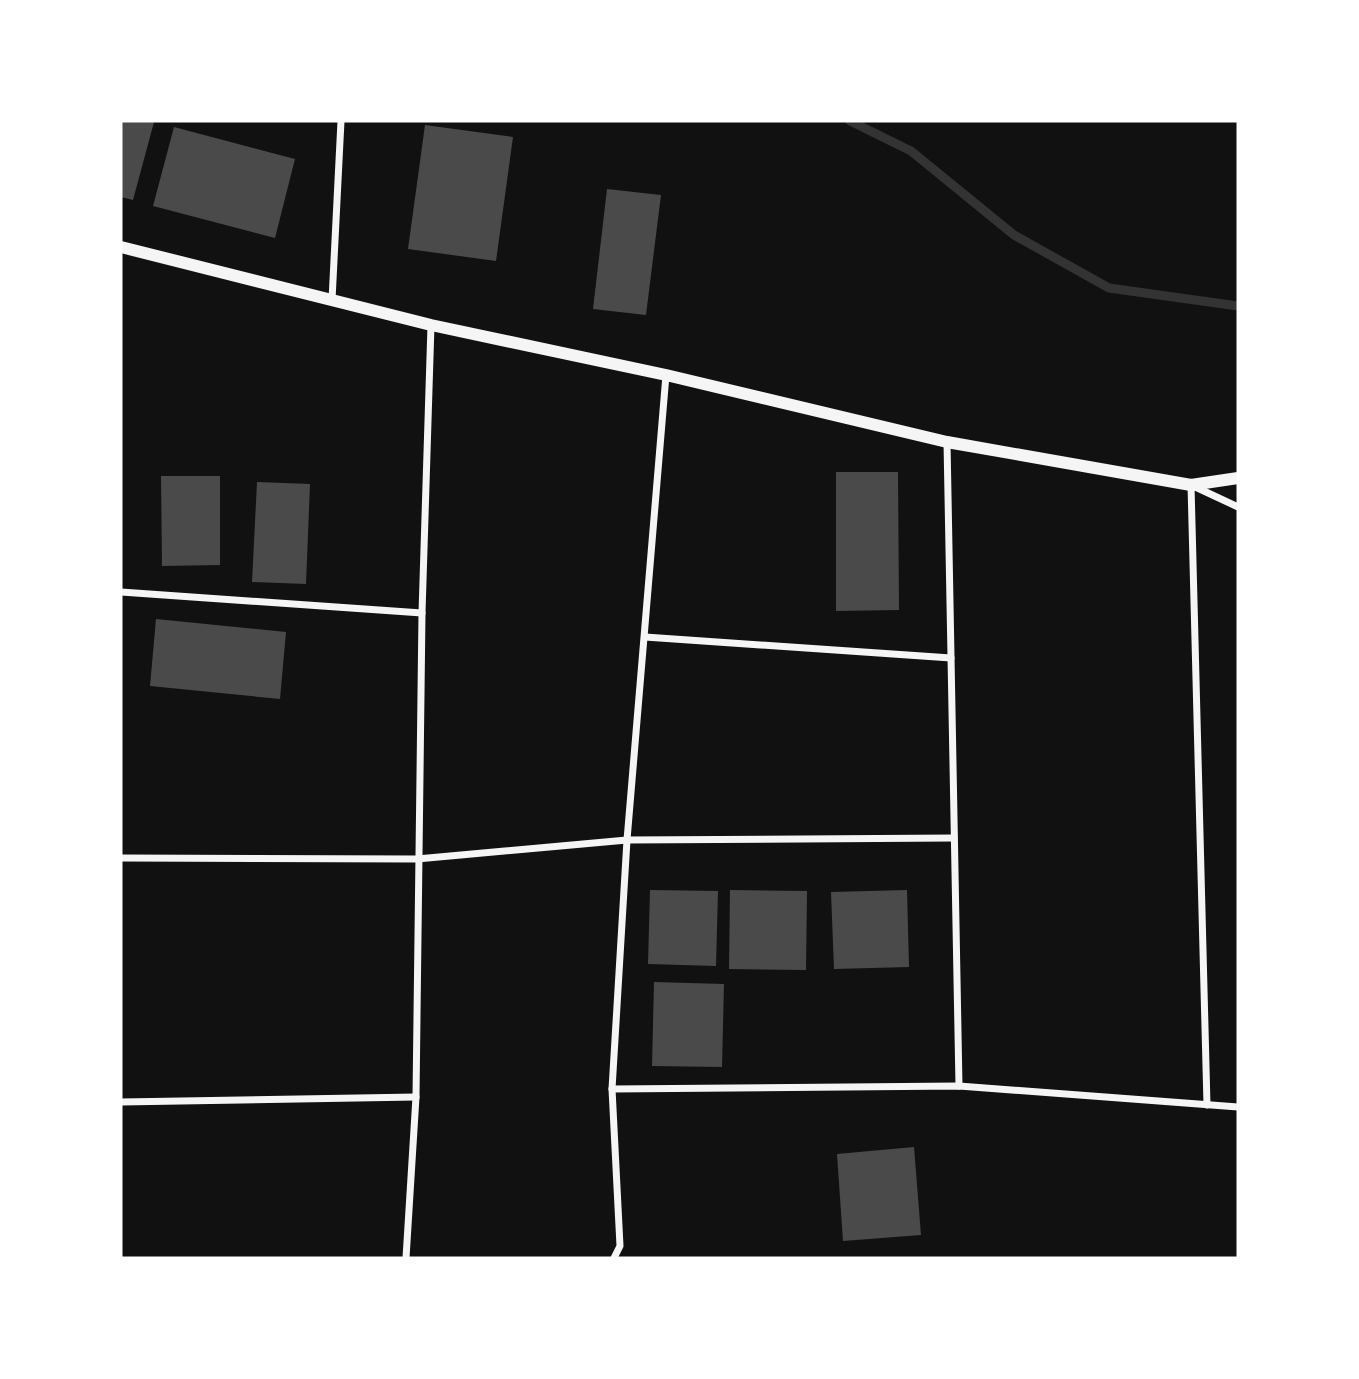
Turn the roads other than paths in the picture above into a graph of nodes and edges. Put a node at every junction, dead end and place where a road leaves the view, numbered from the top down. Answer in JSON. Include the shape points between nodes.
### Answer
{"nodes":[{"id":1,"x":341,"y":121,"type":"edge"},
{"id":2,"x":121,"y":247,"type":"edge"},
{"id":3,"x":332,"y":300,"type":"junction"},
{"id":4,"x":431,"y":325,"type":"junction"},
{"id":5,"x":666,"y":375,"type":"junction"},
{"id":6,"x":947,"y":442,"type":"junction"},
{"id":7,"x":1238,"y":478,"type":"edge"},
{"id":8,"x":1191,"y":485,"type":"junction"},
{"id":9,"x":1238,"y":507,"type":"edge"},
{"id":10,"x":121,"y":592,"type":"edge"},
{"id":11,"x":422,"y":612,"type":"junction"},
{"id":12,"x":645,"y":637,"type":"junction"},
{"id":13,"x":951,"y":658,"type":"junction"},
{"id":14,"x":954,"y":838,"type":"junction"},
{"id":15,"x":627,"y":840,"type":"junction"},
{"id":16,"x":121,"y":858,"type":"edge"},
{"id":17,"x":417,"y":859,"type":"junction"},
{"id":18,"x":959,"y":1086,"type":"junction"},
{"id":19,"x":612,"y":1089,"type":"junction"},
{"id":20,"x":415,"y":1097,"type":"junction"},
{"id":21,"x":121,"y":1102,"type":"edge"},
{"id":22,"x":1207,"y":1105,"type":"junction"},
{"id":23,"x":1238,"y":1107,"type":"edge"},
{"id":24,"x":406,"y":1258,"type":"edge"},
{"id":25,"x":614,"y":1258,"type":"edge"}],
"edges":[{"from":1,"to":3,"type":"street"},
{"from":2,"to":3,"type":"street"},
{"from":3,"to":4,"type":"street"},
{"from":4,"to":5,"type":"street"},
{"from":4,"to":11,"type":"street"},
{"from":5,"to":6,"type":"street"},
{"from":5,"to":12,"type":"street"},
{"from":6,"to":8,"type":"street"},
{"from":6,"to":13,"type":"street"},
{"from":7,"to":8,"type":"street"},
{"from":8,"to":9,"type":"street"},
{"from":8,"to":22,"type":"street"},
{"from":10,"to":11,"type":"street"},
{"from":11,"to":17,"type":"street"},
{"from":12,"to":13,"type":"street"},
{"from":12,"to":15,"type":"street"},
{"from":13,"to":14,"type":"street"},
{"from":14,"to":15,"type":"street"},
{"from":14,"to":18,"type":"street"},
{"from":15,"to":17,"type":"street"},
{"from":15,"to":19,"type":"street"},
{"from":16,"to":17,"type":"street"},
{"from":17,"to":20,"type":"street"},
{"from":18,"to":19,"type":"street"},
{"from":18,"to":22,"type":"street"},
{"from":19,"to":25,"type":"street","via":[[620,1246]]},
{"from":20,"to":21,"type":"street"},
{"from":20,"to":24,"type":"street"},
{"from":22,"to":23,"type":"street"}]}
